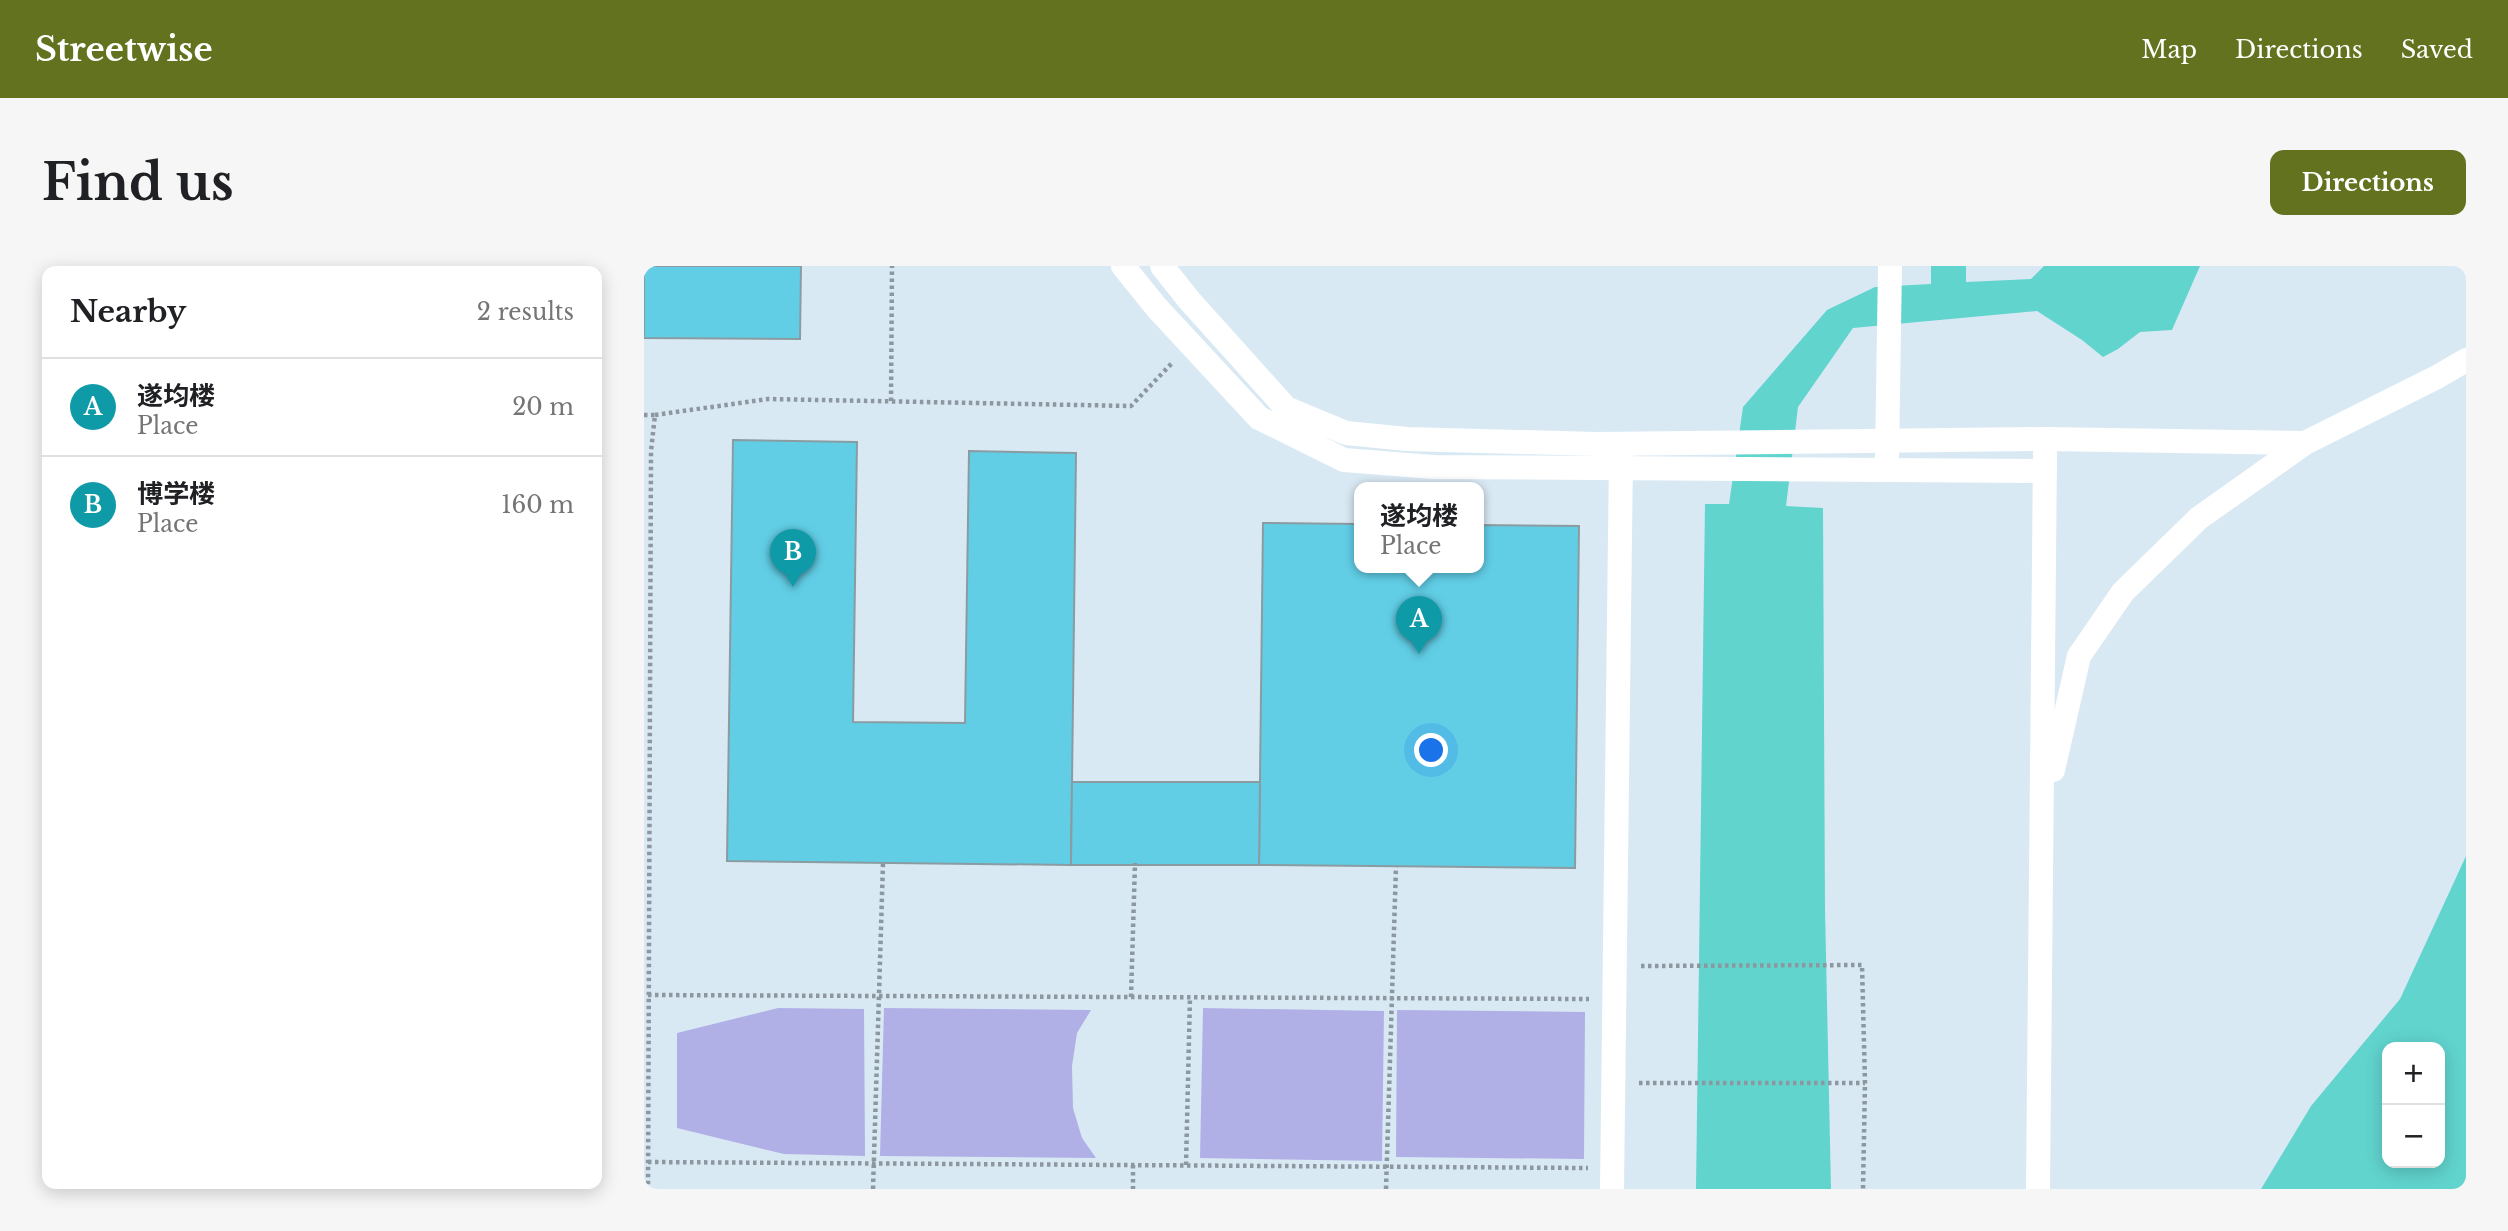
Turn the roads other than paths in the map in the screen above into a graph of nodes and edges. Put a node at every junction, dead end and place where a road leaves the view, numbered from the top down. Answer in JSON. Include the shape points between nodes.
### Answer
{"nodes":[{"id":1,"x":1124,"y":266,"type":"edge"},
{"id":2,"x":1162,"y":266,"type":"edge"},
{"id":3,"x":1890,"y":276,"type":"edge"},
{"id":4,"x":2466,"y":360,"type":"edge"},
{"id":5,"x":2045,"y":439,"type":"junction"},
{"id":6,"x":1888,"y":441,"type":"junction"},
{"id":7,"x":2305,"y":443,"type":"junction"},
{"id":8,"x":1622,"y":444,"type":"junction"},
{"id":9,"x":1622,"y":469,"type":"junction"},
{"id":10,"x":1885,"y":470,"type":"junction"},
{"id":11,"x":2045,"y":471,"type":"junction"},
{"id":12,"x":2042,"y":816,"type":"junction"},
{"id":13,"x":1613,"y":1178,"type":"edge"},
{"id":14,"x":2038,"y":1189,"type":"edge"}],
"edges":[{"from":1,"to":9,"type":"street","via":[[1259,418],[1344,460],[1433,467]]},
{"from":2,"to":8,"type":"street","via":[[1286,408],[1346,433],[1407,439]]},
{"from":3,"to":6,"type":"street"},
{"from":4,"to":7,"type":"street"},
{"from":5,"to":6,"type":"street"},
{"from":5,"to":7,"type":"street"},
{"from":5,"to":11,"type":"street"},
{"from":6,"to":8,"type":"street"},
{"from":6,"to":10,"type":"street"},
{"from":7,"to":12,"type":"street","via":[[2199,518],[2123,592],[2080,656]]},
{"from":8,"to":9,"type":"street"},
{"from":9,"to":10,"type":"street"},
{"from":9,"to":13,"type":"street"},
{"from":10,"to":11,"type":"street"},
{"from":11,"to":12,"type":"street"},
{"from":12,"to":14,"type":"street"}]}
